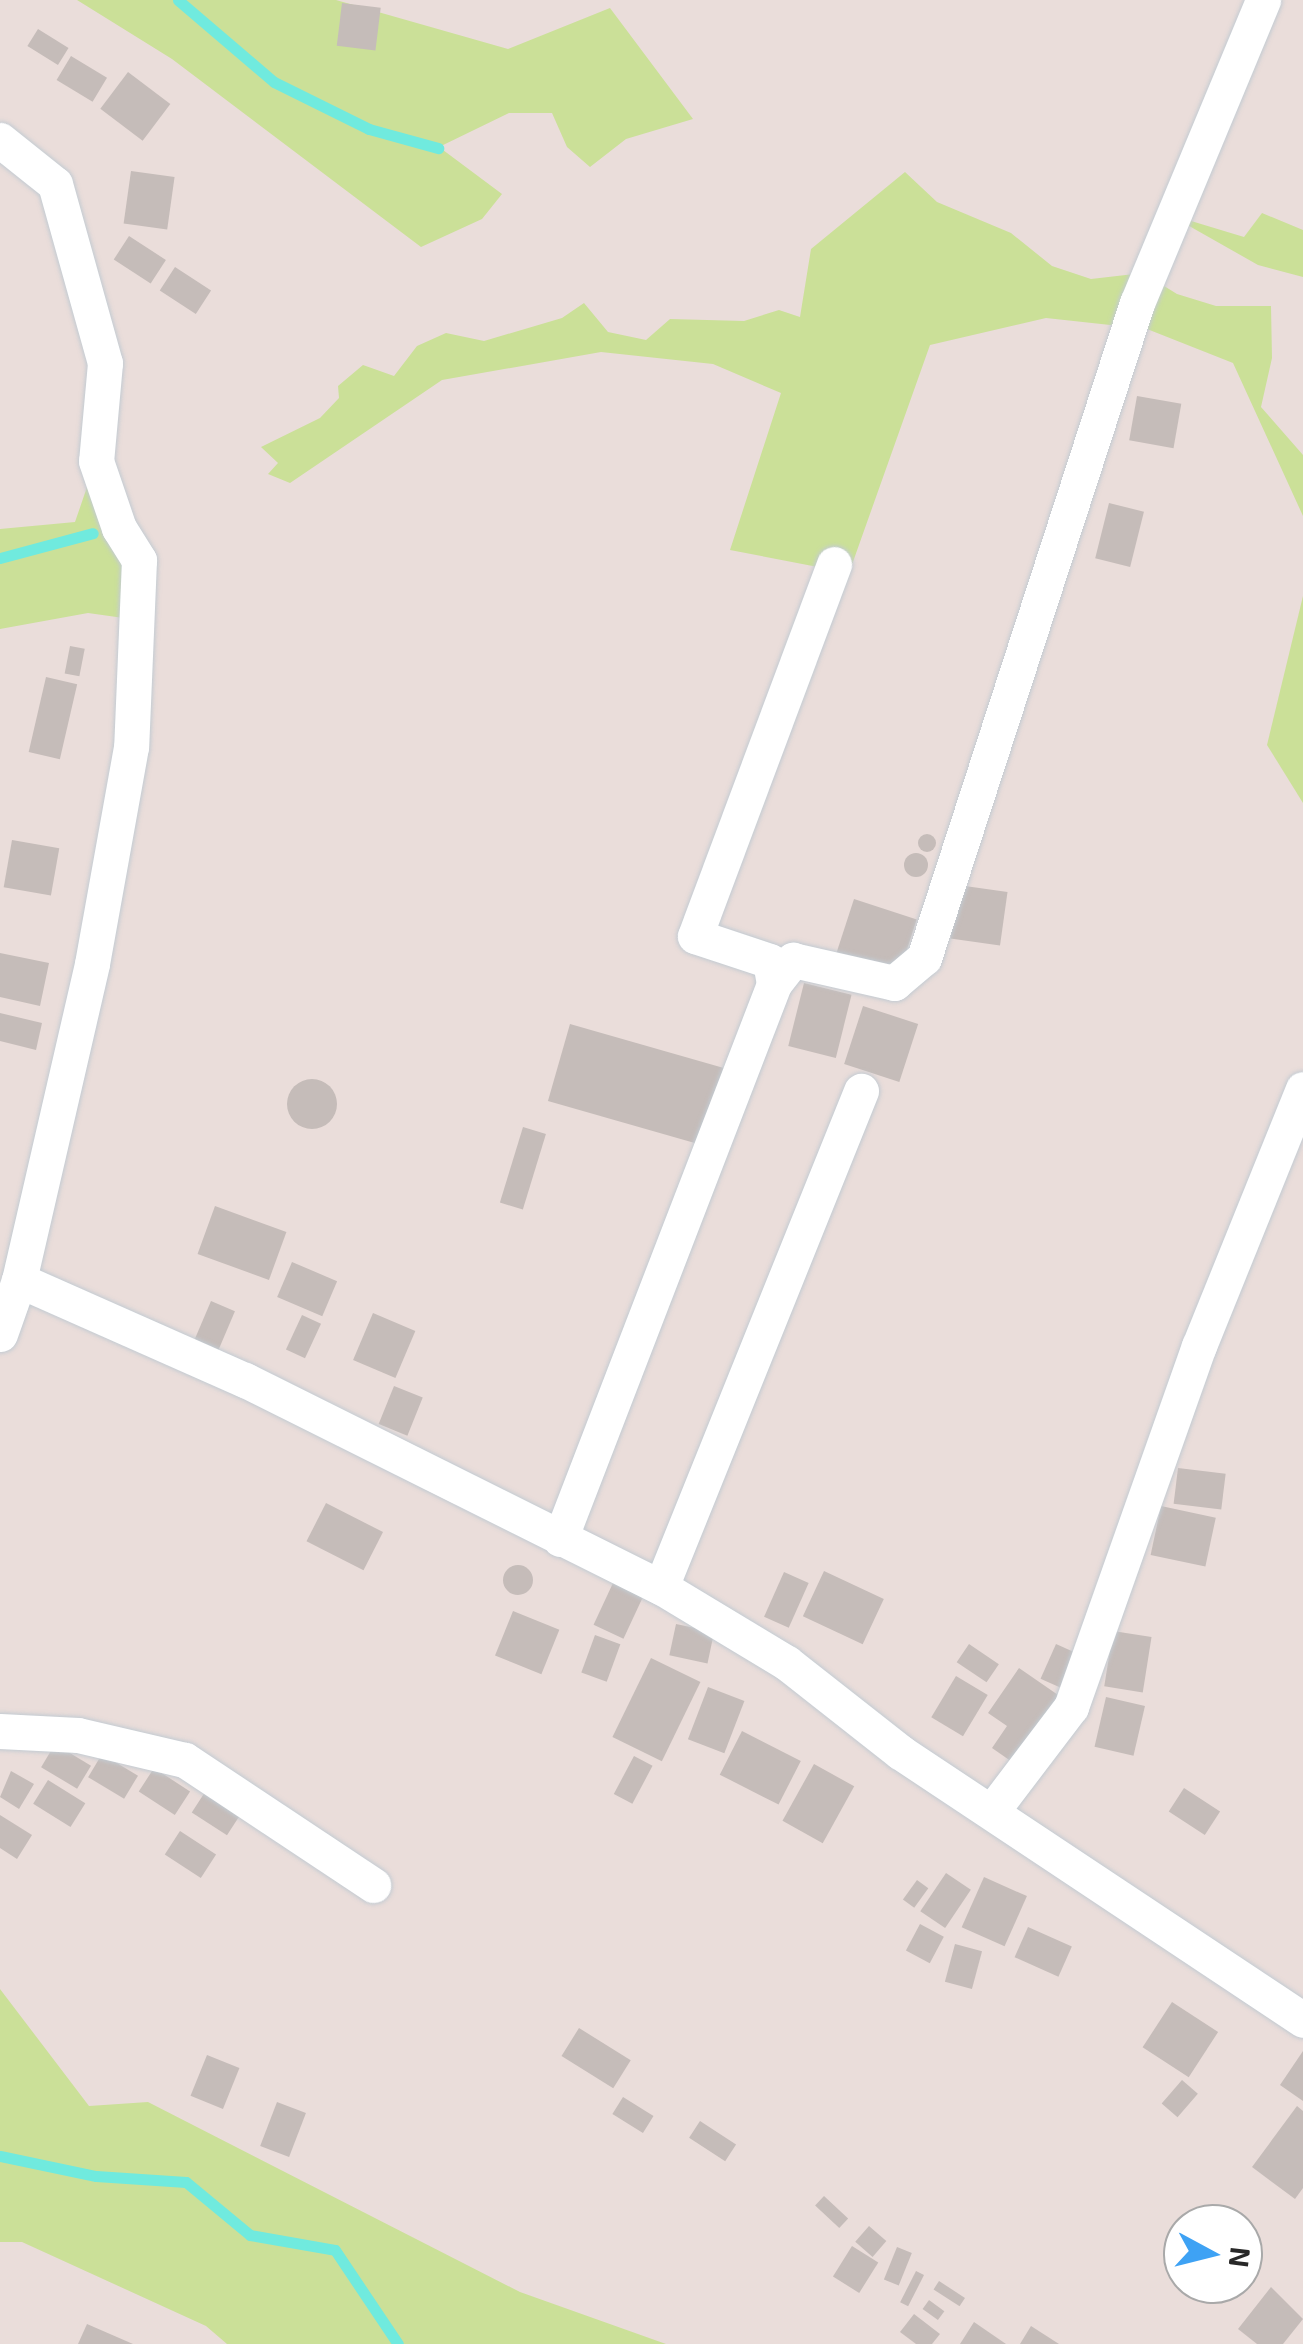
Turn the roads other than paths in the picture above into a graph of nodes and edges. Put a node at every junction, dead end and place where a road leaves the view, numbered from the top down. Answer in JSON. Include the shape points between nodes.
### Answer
{"nodes":[{"id":1,"x":1264,"y":0,"type":"edge"},
{"id":2,"x":0,"y":140,"type":"edge"},
{"id":3,"x":834,"y":564,"type":"dead end"},
{"id":4,"x":774,"y":984,"type":"junction"},
{"id":5,"x":1303,"y":1090,"type":"edge"},
{"id":6,"x":861,"y":1091,"type":"dead end"},
{"id":7,"x":19,"y":1280,"type":"junction"},
{"id":8,"x":0,"y":1334,"type":"edge"},
{"id":9,"x":560,"y":1539,"type":"junction"},
{"id":10,"x":660,"y":1587,"type":"junction"},
{"id":11,"x":0,"y":1731,"type":"edge"},
{"id":12,"x":992,"y":1812,"type":"junction"},
{"id":13,"x":373,"y":1885,"type":"dead end"},
{"id":14,"x":1303,"y":2020,"type":"edge"}],
"edges":[{"from":1,"to":4,"type":"street","via":[[1136,303],[924,958],[894,983],[793,960]]},
{"from":2,"to":7,"type":"street","via":[[55,184],[105,363],[96,461],[119,528],[139,560],[131,747],[92,964]]},
{"from":3,"to":4,"type":"street","via":[[695,936],[770,961]]},
{"from":4,"to":9,"type":"street"},
{"from":5,"to":12,"type":"street","via":[[1199,1346],[1071,1707]]},
{"from":6,"to":10,"type":"street"},
{"from":7,"to":8,"type":"street"},
{"from":7,"to":9,"type":"street","via":[[246,1380]]},
{"from":9,"to":10,"type":"street"},
{"from":10,"to":12,"type":"street","via":[[788,1663],[900,1752]]},
{"from":11,"to":13,"type":"street","via":[[78,1735],[185,1760]]},
{"from":12,"to":14,"type":"street"}]}
